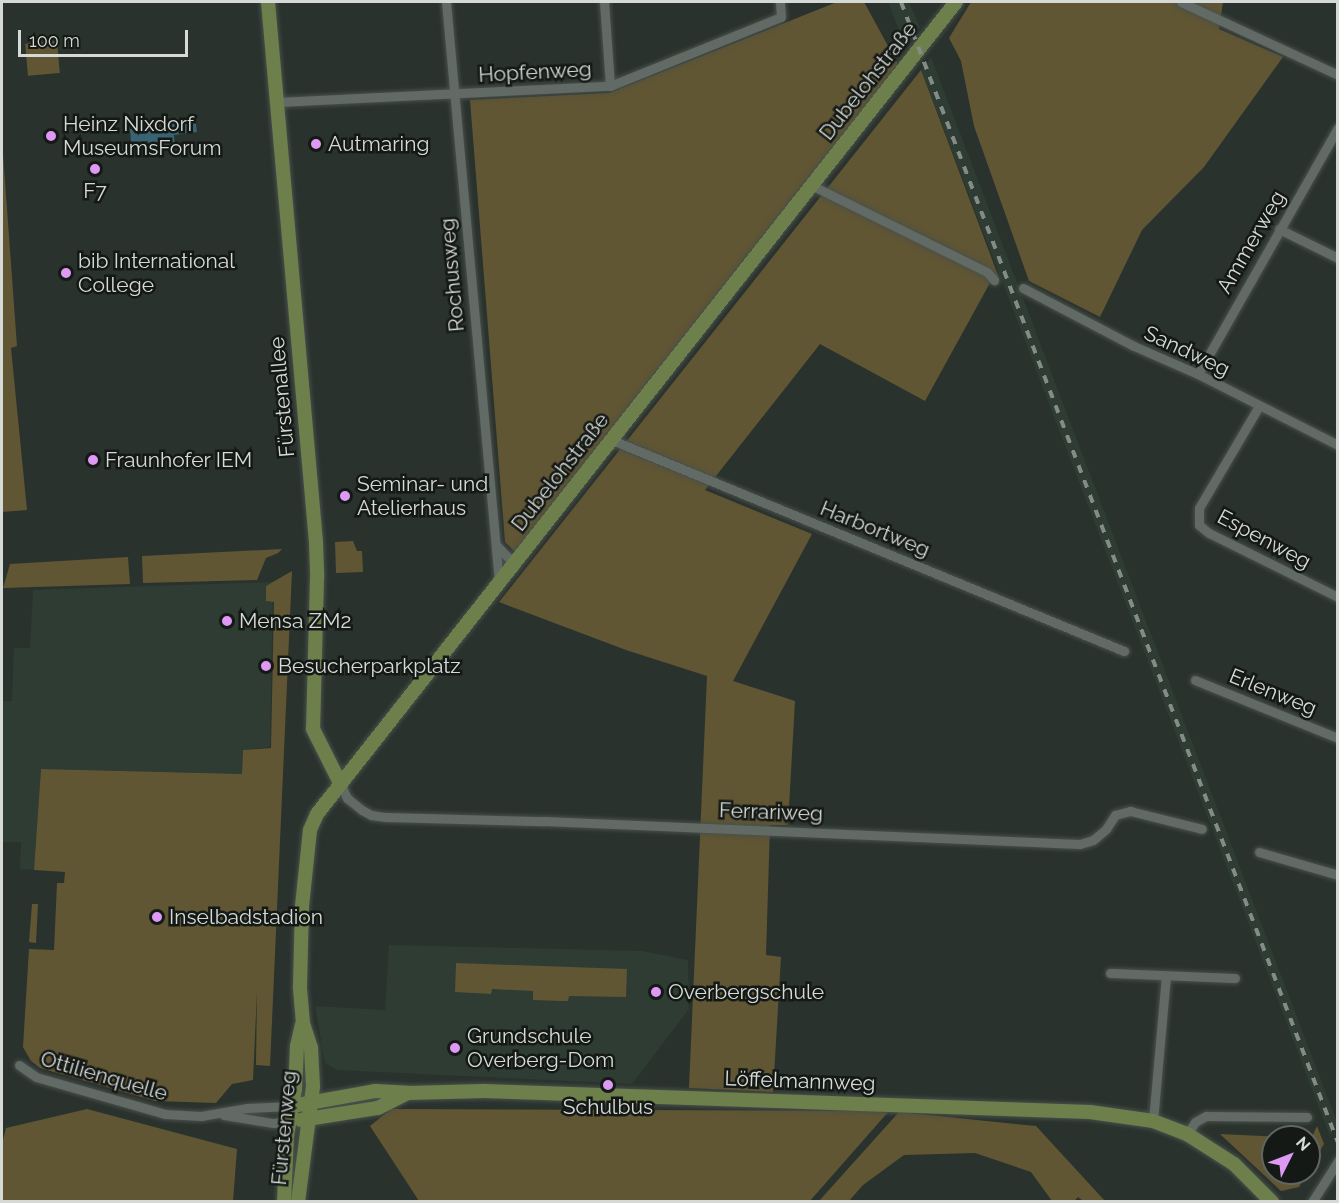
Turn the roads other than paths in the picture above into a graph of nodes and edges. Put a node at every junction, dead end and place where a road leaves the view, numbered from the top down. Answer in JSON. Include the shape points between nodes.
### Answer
{"nodes":[{"id":1,"x":268,"y":2,"type":"edge"},
{"id":2,"x":446,"y":2,"type":"edge"},
{"id":3,"x":604,"y":2,"type":"edge"},
{"id":4,"x":780,"y":2,"type":"edge"},
{"id":5,"x":956,"y":2,"type":"edge"},
{"id":6,"x":1181,"y":2,"type":"edge"},
{"id":7,"x":1338,"y":75,"type":"edge"},
{"id":8,"x":610,"y":86,"type":"junction"},
{"id":9,"x":453,"y":94,"type":"junction"},
{"id":10,"x":277,"y":102,"type":"junction"},
{"id":11,"x":1338,"y":128,"type":"edge"},
{"id":12,"x":813,"y":186,"type":"junction"},
{"id":13,"x":1279,"y":230,"type":"junction"},
{"id":14,"x":1338,"y":258,"type":"edge"},
{"id":15,"x":994,"y":280,"type":"dead end"},
{"id":16,"x":1023,"y":288,"type":"dead end"},
{"id":17,"x":1198,"y":374,"type":"junction"},
{"id":18,"x":1259,"y":406,"type":"junction"},
{"id":19,"x":612,"y":440,"type":"junction"},
{"id":20,"x":1338,"y":445,"type":"edge"},
{"id":21,"x":496,"y":544,"type":"junction"},
{"id":22,"x":515,"y":565,"type":"junction"},
{"id":23,"x":499,"y":585,"type":"junction"},
{"id":24,"x":1338,"y":597,"type":"edge"},
{"id":25,"x":1124,"y":651,"type":"dead end"},
{"id":26,"x":1195,"y":680,"type":"dead end"},
{"id":27,"x":1338,"y":738,"type":"edge"},
{"id":28,"x":340,"y":783,"type":"junction"},
{"id":29,"x":1202,"y":829,"type":"dead end"},
{"id":30,"x":1259,"y":852,"type":"dead end"},
{"id":31,"x":1338,"y":875,"type":"edge"},
{"id":32,"x":1110,"y":973,"type":"dead end"},
{"id":33,"x":1166,"y":976,"type":"junction"},
{"id":34,"x":1235,"y":978,"type":"dead end"},
{"id":35,"x":303,"y":1023,"type":"junction"},
{"id":36,"x":19,"y":1065,"type":"dead end"},
{"id":37,"x":408,"y":1094,"type":"junction"},
{"id":38,"x":311,"y":1103,"type":"junction"},
{"id":39,"x":292,"y":1106,"type":"junction"},
{"id":40,"x":219,"y":1114,"type":"junction"},
{"id":41,"x":1306,"y":1117,"type":"dead end"},
{"id":42,"x":309,"y":1119,"type":"junction"},
{"id":43,"x":290,"y":1121,"type":"junction"},
{"id":44,"x":1153,"y":1121,"type":"junction"},
{"id":45,"x":1187,"y":1134,"type":"junction"},
{"id":46,"x":1338,"y":1161,"type":"edge"},
{"id":47,"x":284,"y":1202,"type":"edge"},
{"id":48,"x":298,"y":1202,"type":"edge"},
{"id":49,"x":1272,"y":1202,"type":"edge"},
{"id":50,"x":1312,"y":1202,"type":"edge"}],
"edges":[{"from":1,"to":10,"type":"street","name":"Fürstenallee"},
{"from":2,"to":9,"type":"street","name":"Rochusweg"},
{"from":3,"to":8,"type":"street"},
{"from":4,"to":8,"type":"street","name":"Hopfenweg","via":[[781,17]]},
{"from":5,"to":12,"type":"street","name":"Dubelohstraße"},
{"from":6,"to":7,"type":"street"},
{"from":8,"to":9,"type":"street","name":"Hopfenweg"},
{"from":9,"to":10,"type":"street","name":"Hopfenweg"},
{"from":9,"to":21,"type":"street","name":"Rochusweg"},
{"from":10,"to":28,"type":"street","name":"Fürstenallee","via":[[316,542],[313,729]]},
{"from":11,"to":13,"type":"street","name":"Ammerweg"},
{"from":12,"to":15,"type":"street","via":[[987,272]]},
{"from":12,"to":19,"type":"street","name":"Dubelohstraße"},
{"from":13,"to":14,"type":"street"},
{"from":13,"to":17,"type":"street","name":"Ammerweg"},
{"from":16,"to":17,"type":"street","name":"Sandweg","via":[[1134,346]]},
{"from":17,"to":18,"type":"street","name":"Sandweg"},
{"from":18,"to":20,"type":"street","name":"Sandweg"},
{"from":18,"to":24,"type":"street","name":"Espenweg","via":[[1199,508],[1199,525]]},
{"from":19,"to":22,"type":"street","name":"Dubelohstraße"},
{"from":19,"to":25,"type":"street","name":"Harbortweg"},
{"from":21,"to":22,"type":"street"},
{"from":21,"to":23,"type":"street","name":"Rochusweg"},
{"from":22,"to":23,"type":"street","name":"Dubelohstraße"},
{"from":23,"to":28,"type":"street","name":"Dubelohstraße"},
{"from":26,"to":27,"type":"street","name":"Erlenweg"},
{"from":28,"to":29,"type":"street","name":"Ferrariweg","via":[[347,798],[362,810],[386,817],[544,820],[1080,844],[1093,840],[1115,815],[1130,811]]},
{"from":28,"to":35,"type":"street","name":"Fürstenweg","via":[[310,831],[301,927]]},
{"from":30,"to":31,"type":"street"},
{"from":32,"to":33,"type":"street"},
{"from":33,"to":34,"type":"street"},
{"from":33,"to":44,"type":"street"},
{"from":35,"to":38,"type":"street","name":"Fürstenweg","via":[[310,1048]]},
{"from":35,"to":39,"type":"street","name":"Fürstenweg"},
{"from":36,"to":40,"type":"street","name":"Ottilienquelle","via":[[36,1077],[147,1111],[184,1116]]},
{"from":37,"to":38,"type":"street","name":"Löffelmannweg","via":[[375,1091]]},
{"from":37,"to":42,"type":"street","name":"Löffelmannweg","via":[[378,1108]]},
{"from":37,"to":44,"type":"street","name":"Löffelmannweg","via":[[484,1091],[1042,1110]]},
{"from":38,"to":39,"type":"street","name":"Löffelmannweg"},
{"from":38,"to":42,"type":"street","name":"Fürstenweg"},
{"from":39,"to":40,"type":"street","name":"Ottilienquelle"},
{"from":39,"to":43,"type":"street","name":"Fürstenweg"},
{"from":40,"to":43,"type":"street","name":"Ottilienquelle","via":[[273,1123]]},
{"from":41,"to":45,"type":"street","via":[[1206,1116],[1195,1122]]},
{"from":42,"to":43,"type":"street","name":"Löffelmannweg"},
{"from":42,"to":48,"type":"street","name":"Fürstenweg"},
{"from":43,"to":47,"type":"street","name":"Fürstenweg"},
{"from":44,"to":45,"type":"street","name":"Löffelmannweg"},
{"from":45,"to":49,"type":"street","name":"Löffelmannweg","via":[[1234,1164]]},
{"from":46,"to":50,"type":"street"}]}
